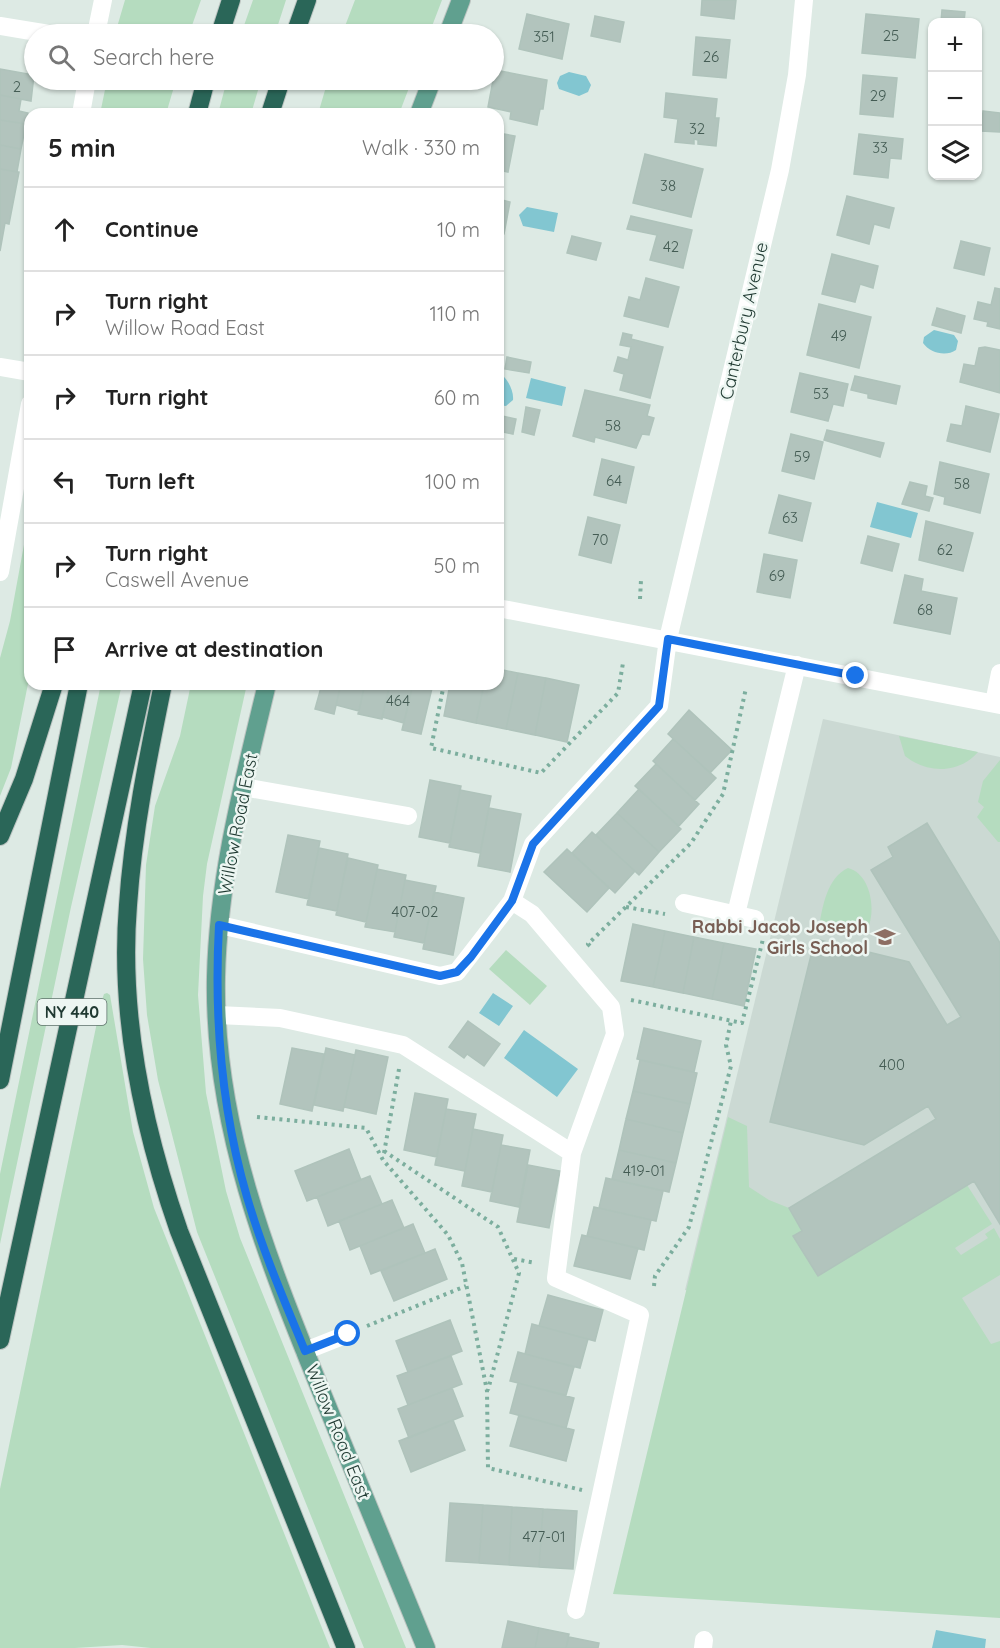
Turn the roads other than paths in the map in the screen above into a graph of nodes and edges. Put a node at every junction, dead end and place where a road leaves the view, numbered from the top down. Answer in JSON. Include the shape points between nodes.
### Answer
{"nodes":[{"id":1,"x":103,"y":0,"type":"edge"},
{"id":2,"x":231,"y":0,"type":"edge"},
{"id":3,"x":307,"y":0,"type":"edge"},
{"id":4,"x":461,"y":0,"type":"edge"},
{"id":5,"x":804,"y":0,"type":"edge"},
{"id":6,"x":98,"y":24,"type":"edge"},
{"id":7,"x":223,"y":24,"type":"edge"},
{"id":8,"x":299,"y":24,"type":"edge"},
{"id":9,"x":452,"y":24,"type":"edge"},
{"id":10,"x":0,"y":26,"type":"edge"},
{"id":11,"x":24,"y":30,"type":"edge"},
{"id":12,"x":85,"y":90,"type":"edge"},
{"id":13,"x":203,"y":90,"type":"edge"},
{"id":14,"x":278,"y":90,"type":"edge"},
{"id":15,"x":428,"y":90,"type":"edge"},
{"id":16,"x":82,"y":108,"type":"edge"},
{"id":17,"x":199,"y":108,"type":"edge"},
{"id":18,"x":272,"y":108,"type":"edge"},
{"id":19,"x":421,"y":108,"type":"edge"},
{"id":20,"x":0,"y":367,"type":"edge"},
{"id":21,"x":24,"y":371,"type":"edge"},
{"id":22,"x":24,"y":438,"type":"edge"},
{"id":23,"x":0,"y":572,"type":"edge"},
{"id":24,"x":504,"y":609,"type":"edge"},
{"id":25,"x":668,"y":639,"type":"junction"},
{"id":26,"x":797,"y":665,"type":"junction"},
{"id":27,"x":1000,"y":672,"type":"edge"},
{"id":28,"x":52,"y":690,"type":"edge"},
{"id":29,"x":78,"y":690,"type":"edge"},
{"id":30,"x":142,"y":690,"type":"edge"},
{"id":31,"x":162,"y":690,"type":"edge"},
{"id":32,"x":266,"y":690,"type":"edge"},
{"id":33,"x":997,"y":704,"type":"edge"},
{"id":34,"x":243,"y":787,"type":"junction"},
{"id":35,"x":408,"y":816,"type":"dead end"},
{"id":36,"x":0,"y":836,"type":"edge"},
{"id":37,"x":512,"y":901,"type":"junction"},
{"id":38,"x":678,"y":909,"type":"road end"},
{"id":39,"x":736,"y":914,"type":"junction"},
{"id":40,"x":219,"y":925,"type":"junction"},
{"id":41,"x":760,"y":926,"type":"road end"},
{"id":42,"x":217,"y":1015,"type":"junction"},
{"id":43,"x":0,"y":1080,"type":"edge"},
{"id":44,"x":572,"y":1153,"type":"junction"},
{"id":45,"x":348,"y":1334,"type":"road end"},
{"id":46,"x":0,"y":1340,"type":"edge"},
{"id":47,"x":305,"y":1351,"type":"junction"},
{"id":48,"x":576,"y":1610,"type":"dead end"},
{"id":49,"x":346,"y":1648,"type":"edge"},
{"id":50,"x":426,"y":1648,"type":"edge"}],
"edges":[{"from":1,"to":6,"type":"street"},
{"from":2,"to":7,"type":"highway"},
{"from":3,"to":8,"type":"highway"},
{"from":4,"to":9,"type":"main road"},
{"from":5,"to":25,"type":"street","name":"Canterbury Avenue","via":[[797,75],[780,170]]},
{"from":10,"to":11,"type":"street"},
{"from":12,"to":16,"type":"street"},
{"from":13,"to":17,"type":"highway"},
{"from":14,"to":18,"type":"highway"},
{"from":15,"to":19,"type":"main road"},
{"from":20,"to":21,"type":"street"},
{"from":22,"to":23,"type":"street"},
{"from":24,"to":25,"type":"street"},
{"from":25,"to":26,"type":"street"},
{"from":25,"to":37,"type":"street","name":"Canterbury Avenue","via":[[659,706],[533,844]]},
{"from":26,"to":33,"type":"street"},
{"from":26,"to":39,"type":"street"},
{"from":27,"to":33,"type":"street"},
{"from":28,"to":36,"type":"highway","via":[[40,735]]},
{"from":29,"to":43,"type":"highway"},
{"from":30,"to":46,"type":"highway","number":"NY 440"},
{"from":31,"to":49,"type":"highway","via":[[137,826],[128,905],[129,1015],[142,1097],[154,1154],[179,1232]]},
{"from":32,"to":34,"type":"main road","name":"Willow Road East"},
{"from":34,"to":35,"type":"street"},
{"from":34,"to":40,"type":"main road","name":"Willow Road East"},
{"from":37,"to":40,"type":"street","name":"Canterbury Avenue","via":[[457,972],[440,976]]},
{"from":37,"to":44,"type":"street","via":[[532,914],[611,1007],[615,1034]]},
{"from":38,"to":39,"type":"street"},
{"from":39,"to":41,"type":"street"},
{"from":40,"to":42,"type":"main road","name":"Willow Road East"},
{"from":42,"to":44,"type":"street","via":[[280,1018],[403,1045]]},
{"from":42,"to":47,"type":"main road","name":"Willow Road East","via":[[229,1117],[247,1197]]},
{"from":44,"to":48,"type":"street","via":[[556,1278],[640,1315]]},
{"from":45,"to":47,"type":"street"},
{"from":47,"to":50,"type":"main road","name":"Willow Road East"}]}
